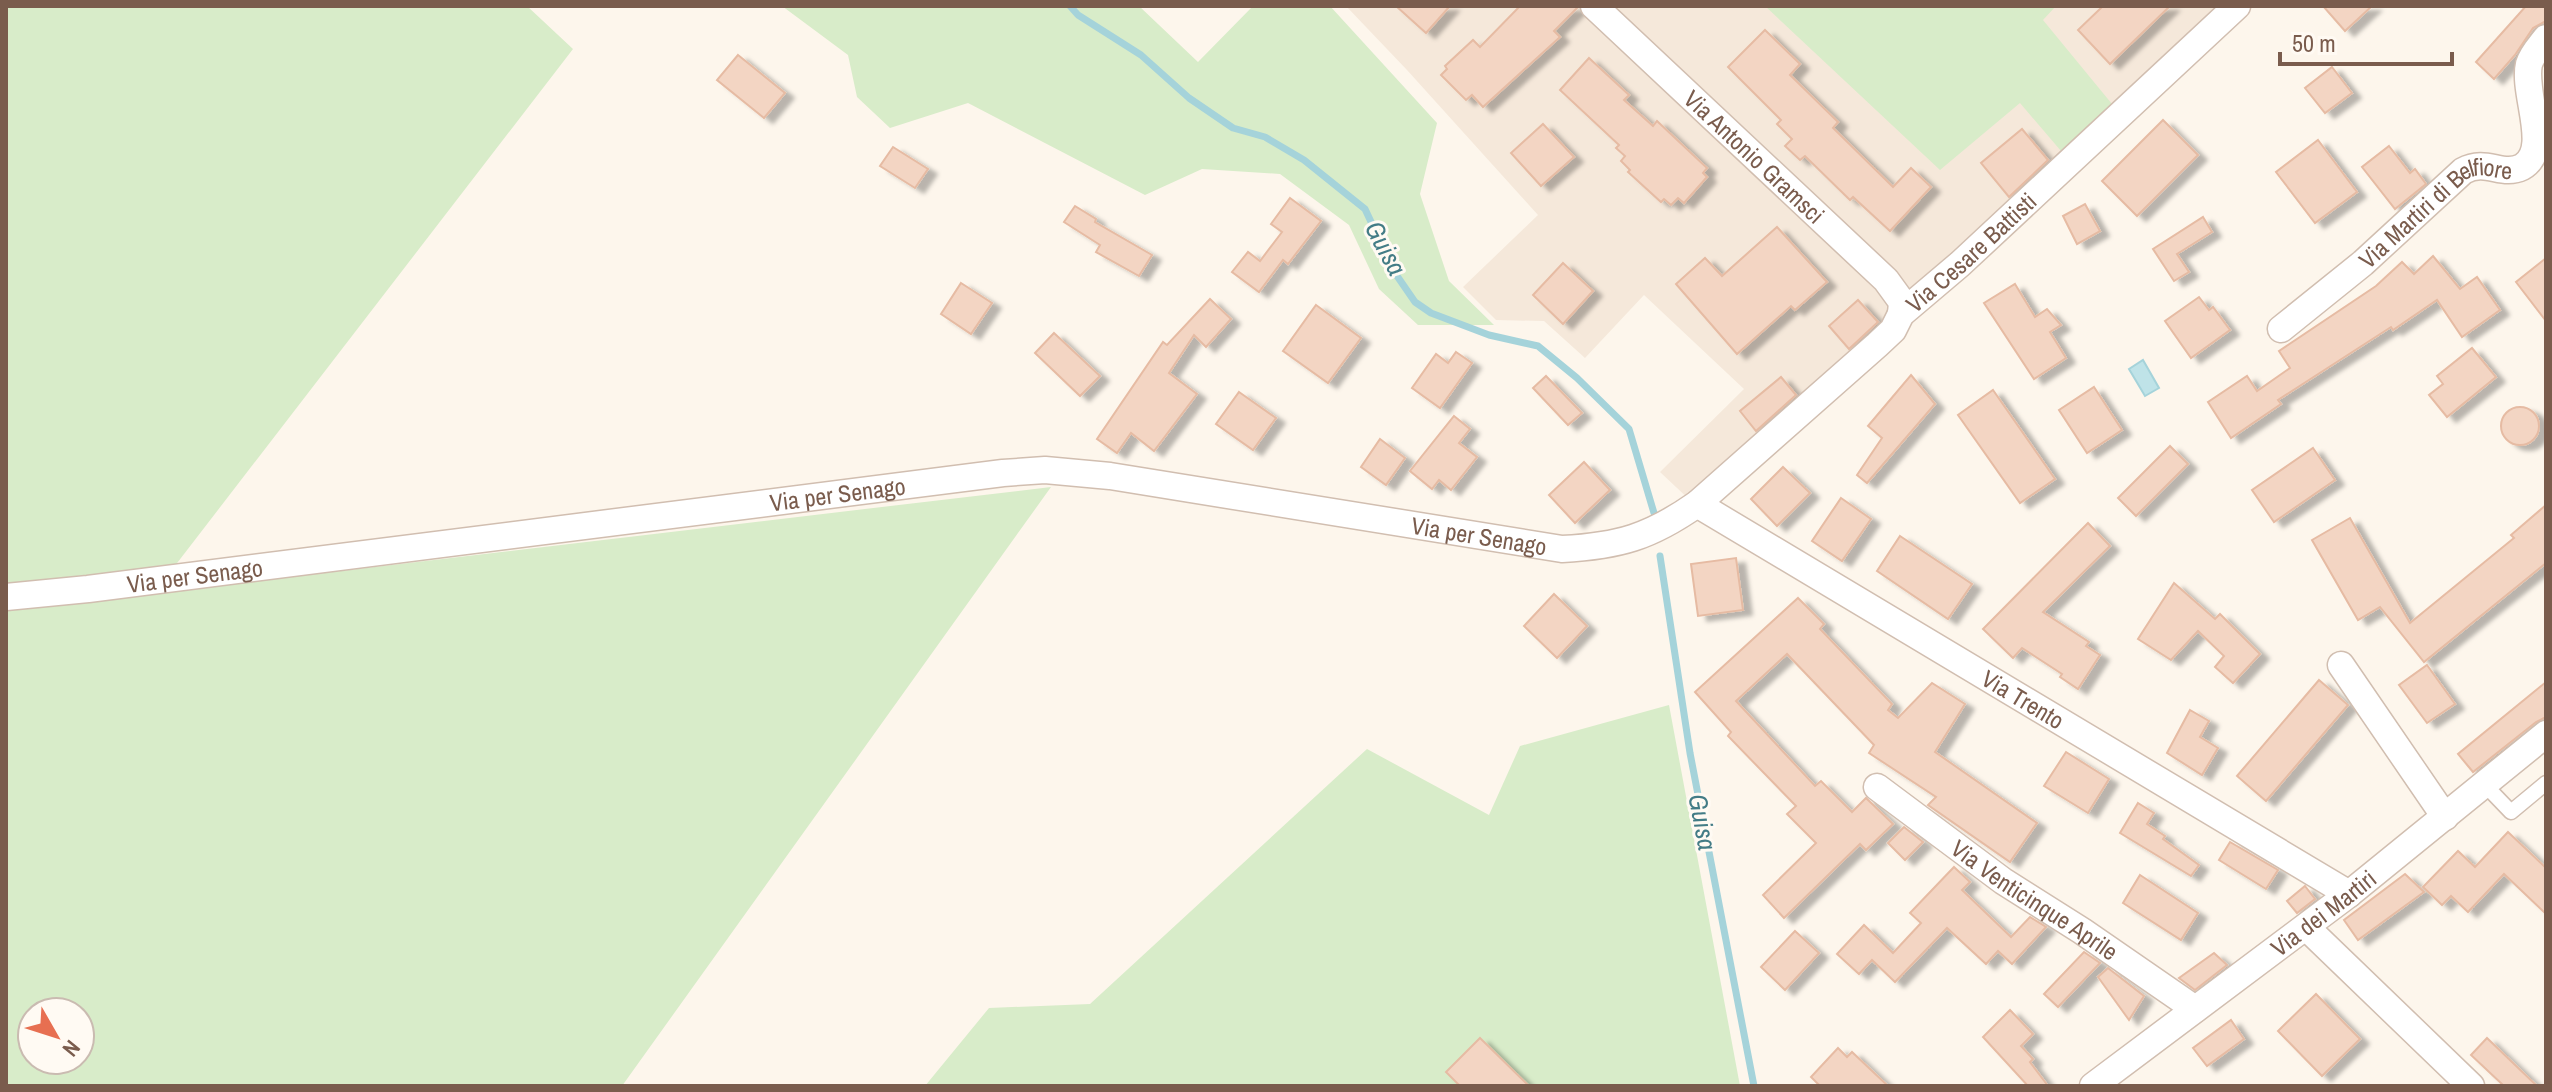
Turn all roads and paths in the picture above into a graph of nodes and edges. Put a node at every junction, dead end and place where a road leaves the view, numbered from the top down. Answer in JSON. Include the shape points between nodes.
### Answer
{"nodes":[{"id":1,"x":1594,"y":6,"type":"edge"},
{"id":2,"x":2237,"y":6,"type":"edge"},
{"id":3,"x":2546,"y":38,"type":"edge"},
{"id":4,"x":1901,"y":314,"type":"junction"},
{"id":5,"x":2281,"y":329,"type":"dead end"},
{"id":6,"x":1697,"y":504,"type":"junction"},
{"id":7,"x":1666,"y":526,"type":"joint"},
{"id":8,"x":6,"y":597,"type":"edge"},
{"id":9,"x":2341,"y":665,"type":"dead end"},
{"id":10,"x":2546,"y":734,"type":"edge"},
{"id":11,"x":2546,"y":783,"type":"edge"},
{"id":12,"x":2485,"y":785,"type":"junction"},
{"id":13,"x":1877,"y":787,"type":"dead end"},
{"id":14,"x":2445,"y":817,"type":"junction"},
{"id":15,"x":2349,"y":894,"type":"junction"},
{"id":16,"x":2306,"y":927,"type":"junction"},
{"id":17,"x":2195,"y":1009,"type":"junction"},
{"id":18,"x":2093,"y":1086,"type":"edge"},
{"id":19,"x":2471,"y":1086,"type":"edge"}],
"edges":[{"from":1,"to":4,"type":"street","name":"Via Antonio Gramsci","via":[[1886,280],[1902,302]]},
{"from":2,"to":4,"type":"street","name":"Via Cesare Battisti"},
{"from":3,"to":5,"type":"street","name":"Via Martiri di Belfiore","via":[[2529,66],[2540,138],[2536,155],[2523,167],[2474,165],[2463,171]]},
{"from":4,"to":6,"type":"street","name":"Via Cesare Battisti","via":[[1893,330]]},
{"from":6,"to":7,"type":"street","name":"Via Cesare Battisti"},
{"from":6,"to":15,"type":"street","name":"Via Trento"},
{"from":7,"to":8,"type":"street","name":"Via per Senago","via":[[1599,547],[1562,549],[1154,482],[1045,470]]},
{"from":9,"to":14,"type":"street"},
{"from":10,"to":12,"type":"street","name":"Via dei Martiri"},
{"from":11,"to":12,"type":"lane","via":[[2511,812]]},
{"from":12,"to":14,"type":"street","name":"Via dei Martiri"},
{"from":13,"to":17,"type":"street","name":"Via Venticinque Aprile","via":[[2003,881]]},
{"from":14,"to":15,"type":"street","name":"Via dei Martiri"},
{"from":15,"to":16,"type":"street","name":"Via dei Martiri"},
{"from":16,"to":17,"type":"street","name":"Via dei Martiri"},
{"from":16,"to":19,"type":"street"},
{"from":17,"to":18,"type":"street","name":"Via dei Martiri"}]}
